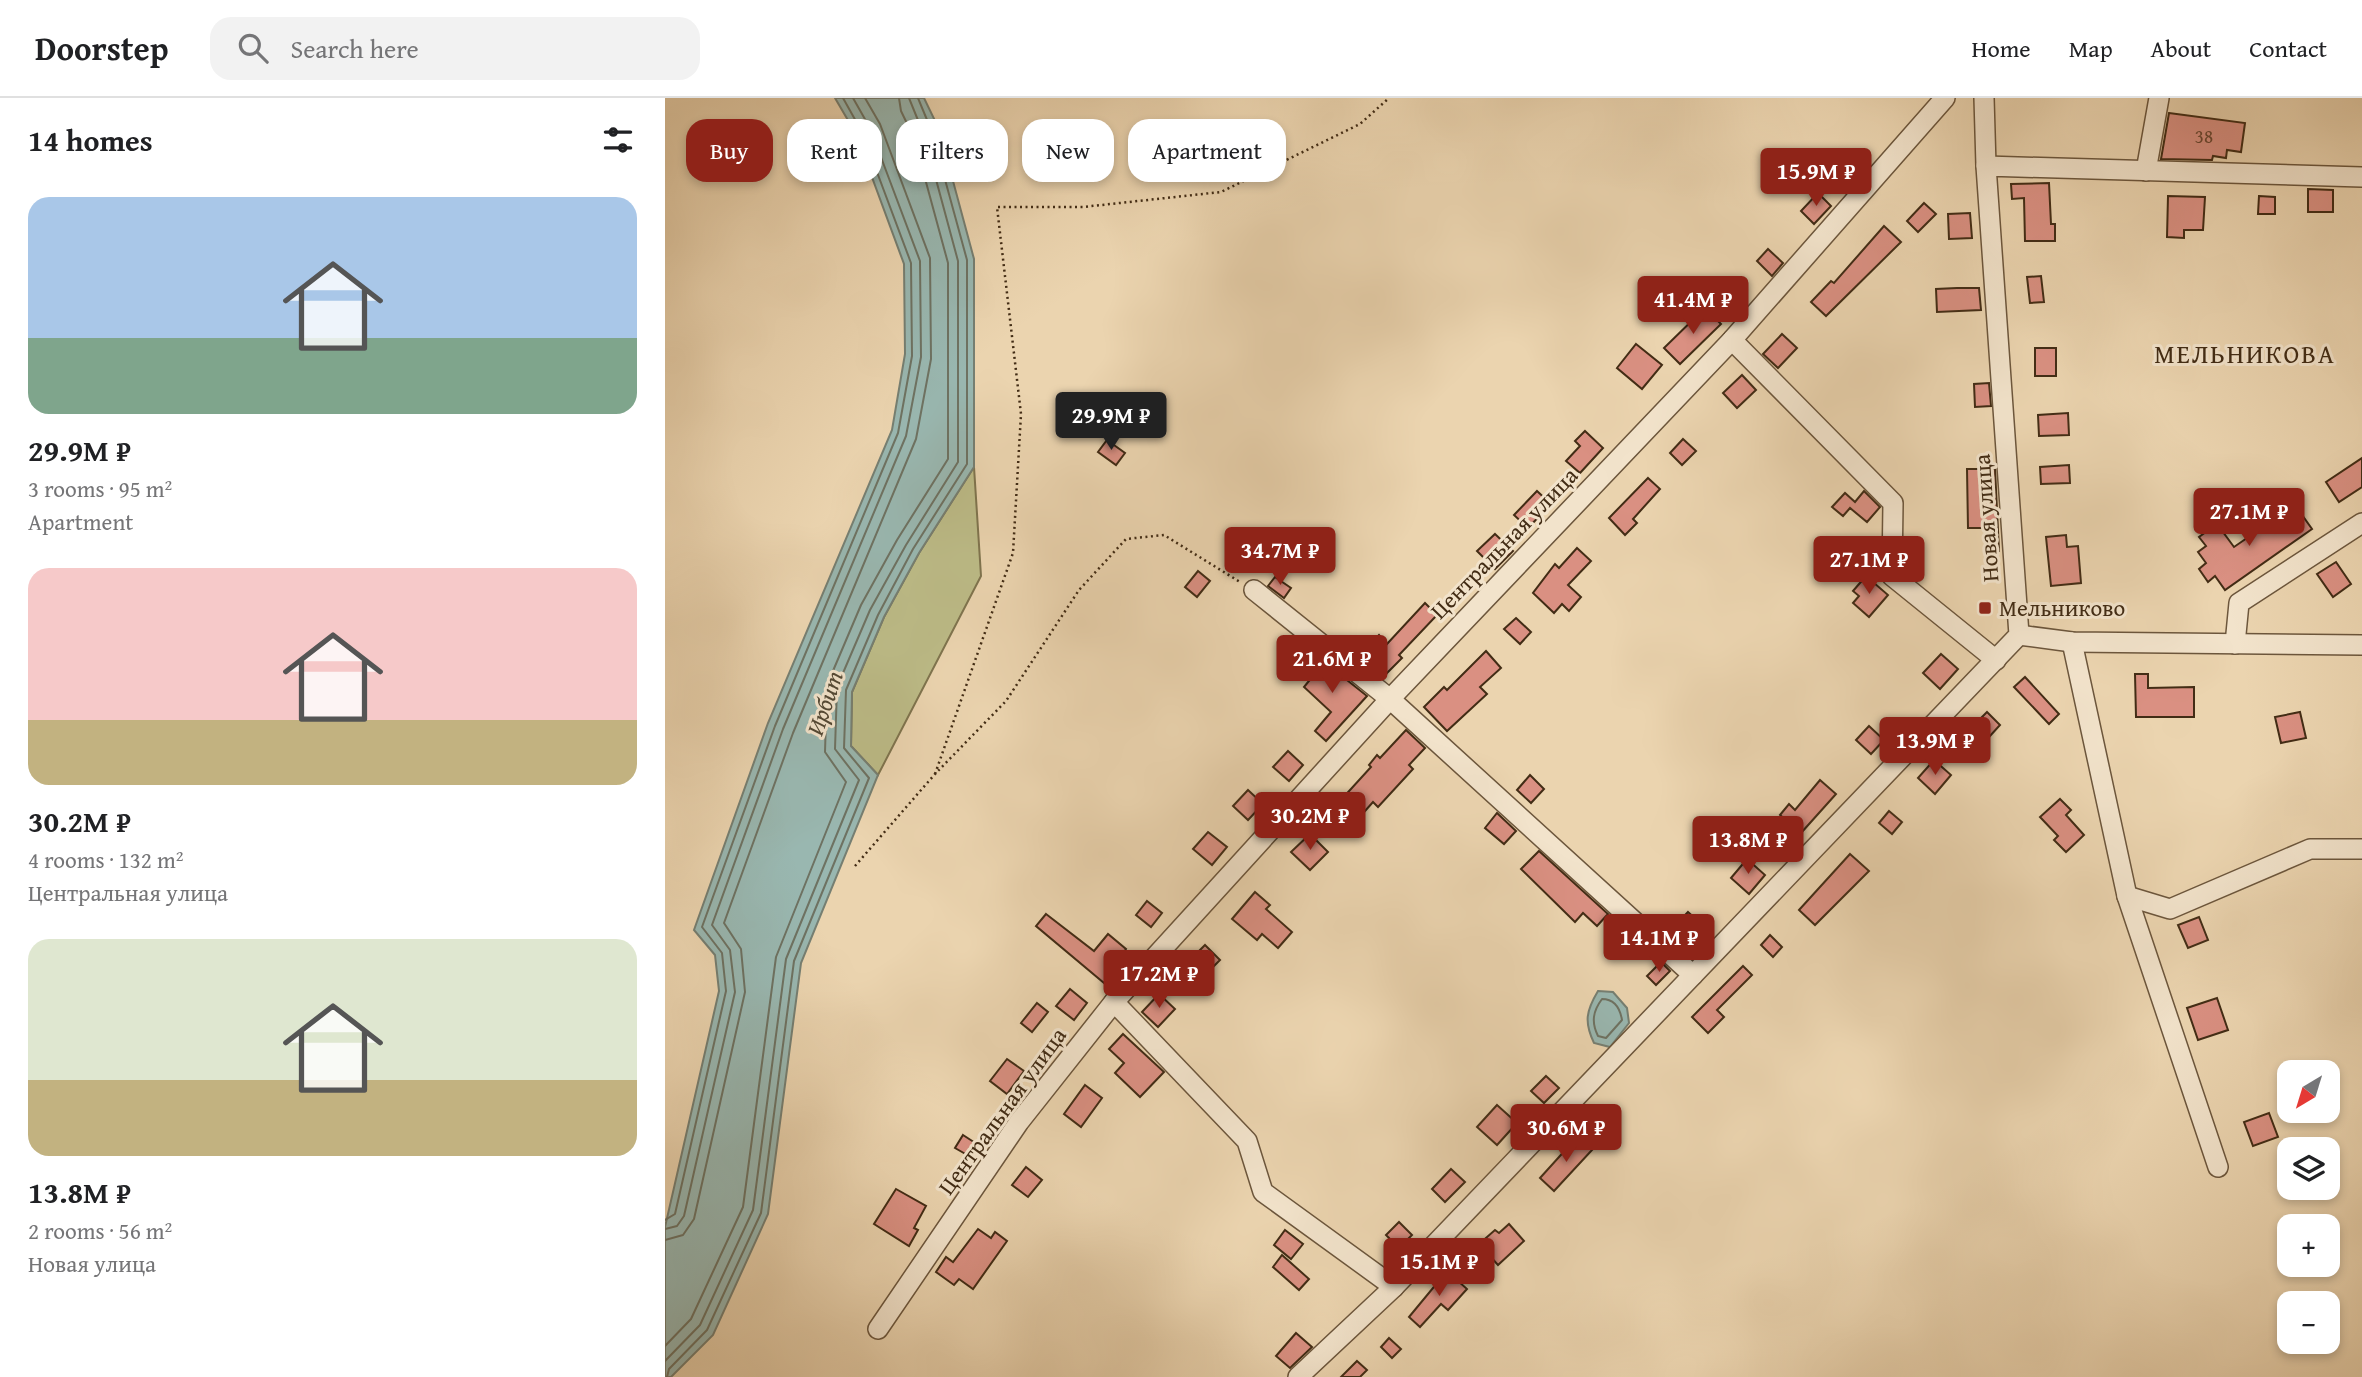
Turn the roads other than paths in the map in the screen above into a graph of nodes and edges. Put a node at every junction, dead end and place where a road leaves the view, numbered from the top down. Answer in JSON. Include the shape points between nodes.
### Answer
{"nodes":[{"id":1,"x":1945,"y":98,"type":"edge"},
{"id":2,"x":1984,"y":98,"type":"edge"},
{"id":3,"x":2159,"y":98,"type":"edge"},
{"id":4,"x":1986,"y":166,"type":"junction"},
{"id":5,"x":2146,"y":172,"type":"junction"},
{"id":6,"x":2362,"y":177,"type":"edge"},
{"id":7,"x":1732,"y":340,"type":"junction"},
{"id":8,"x":2362,"y":523,"type":"edge"},
{"id":9,"x":1254,"y":590,"type":"road end"},
{"id":10,"x":2018,"y":635,"type":"junction"},
{"id":11,"x":2072,"y":642,"type":"junction"},
{"id":12,"x":2235,"y":644,"type":"junction"},
{"id":13,"x":2362,"y":645,"type":"edge"},
{"id":14,"x":1996,"y":660,"type":"junction"},
{"id":15,"x":1390,"y":699,"type":"junction"},
{"id":16,"x":2362,"y":849,"type":"edge"},
{"id":17,"x":2127,"y":896,"type":"junction"},
{"id":18,"x":1693,"y":975,"type":"junction"},
{"id":19,"x":1114,"y":1002,"type":"junction"},
{"id":20,"x":2218,"y":1167,"type":"dead end"},
{"id":21,"x":1394,"y":1287,"type":"junction"},
{"id":22,"x":878,"y":1329,"type":"dead end"},
{"id":23,"x":1298,"y":1377,"type":"edge"}],
"edges":[{"from":1,"to":7,"type":"street","name":"Центральная улица"},
{"from":2,"to":4,"type":"street"},
{"from":3,"to":5,"type":"street"},
{"from":4,"to":5,"type":"street"},
{"from":4,"to":10,"type":"street","name":"Новая улица"},
{"from":5,"to":6,"type":"street"},
{"from":7,"to":14,"type":"street","via":[[1892,503],[1892,576]]},
{"from":7,"to":15,"type":"street","name":"Центральная улица"},
{"from":8,"to":12,"type":"street","via":[[2239,603]]},
{"from":9,"to":15,"type":"street"},
{"from":10,"to":11,"type":"street"},
{"from":10,"to":14,"type":"street"},
{"from":11,"to":12,"type":"street"},
{"from":11,"to":17,"type":"street"},
{"from":12,"to":13,"type":"street"},
{"from":14,"to":18,"type":"street"},
{"from":15,"to":18,"type":"street"},
{"from":15,"to":19,"type":"street","name":"Центральная улица"},
{"from":16,"to":17,"type":"street","via":[[2310,849],[2170,909]]},
{"from":17,"to":20,"type":"street"},
{"from":18,"to":21,"type":"street"},
{"from":19,"to":21,"type":"street","via":[[1247,1141],[1263,1192]]},
{"from":19,"to":22,"type":"street","name":"Центральная улица","via":[[1019,1122]]},
{"from":21,"to":23,"type":"street"}]}
